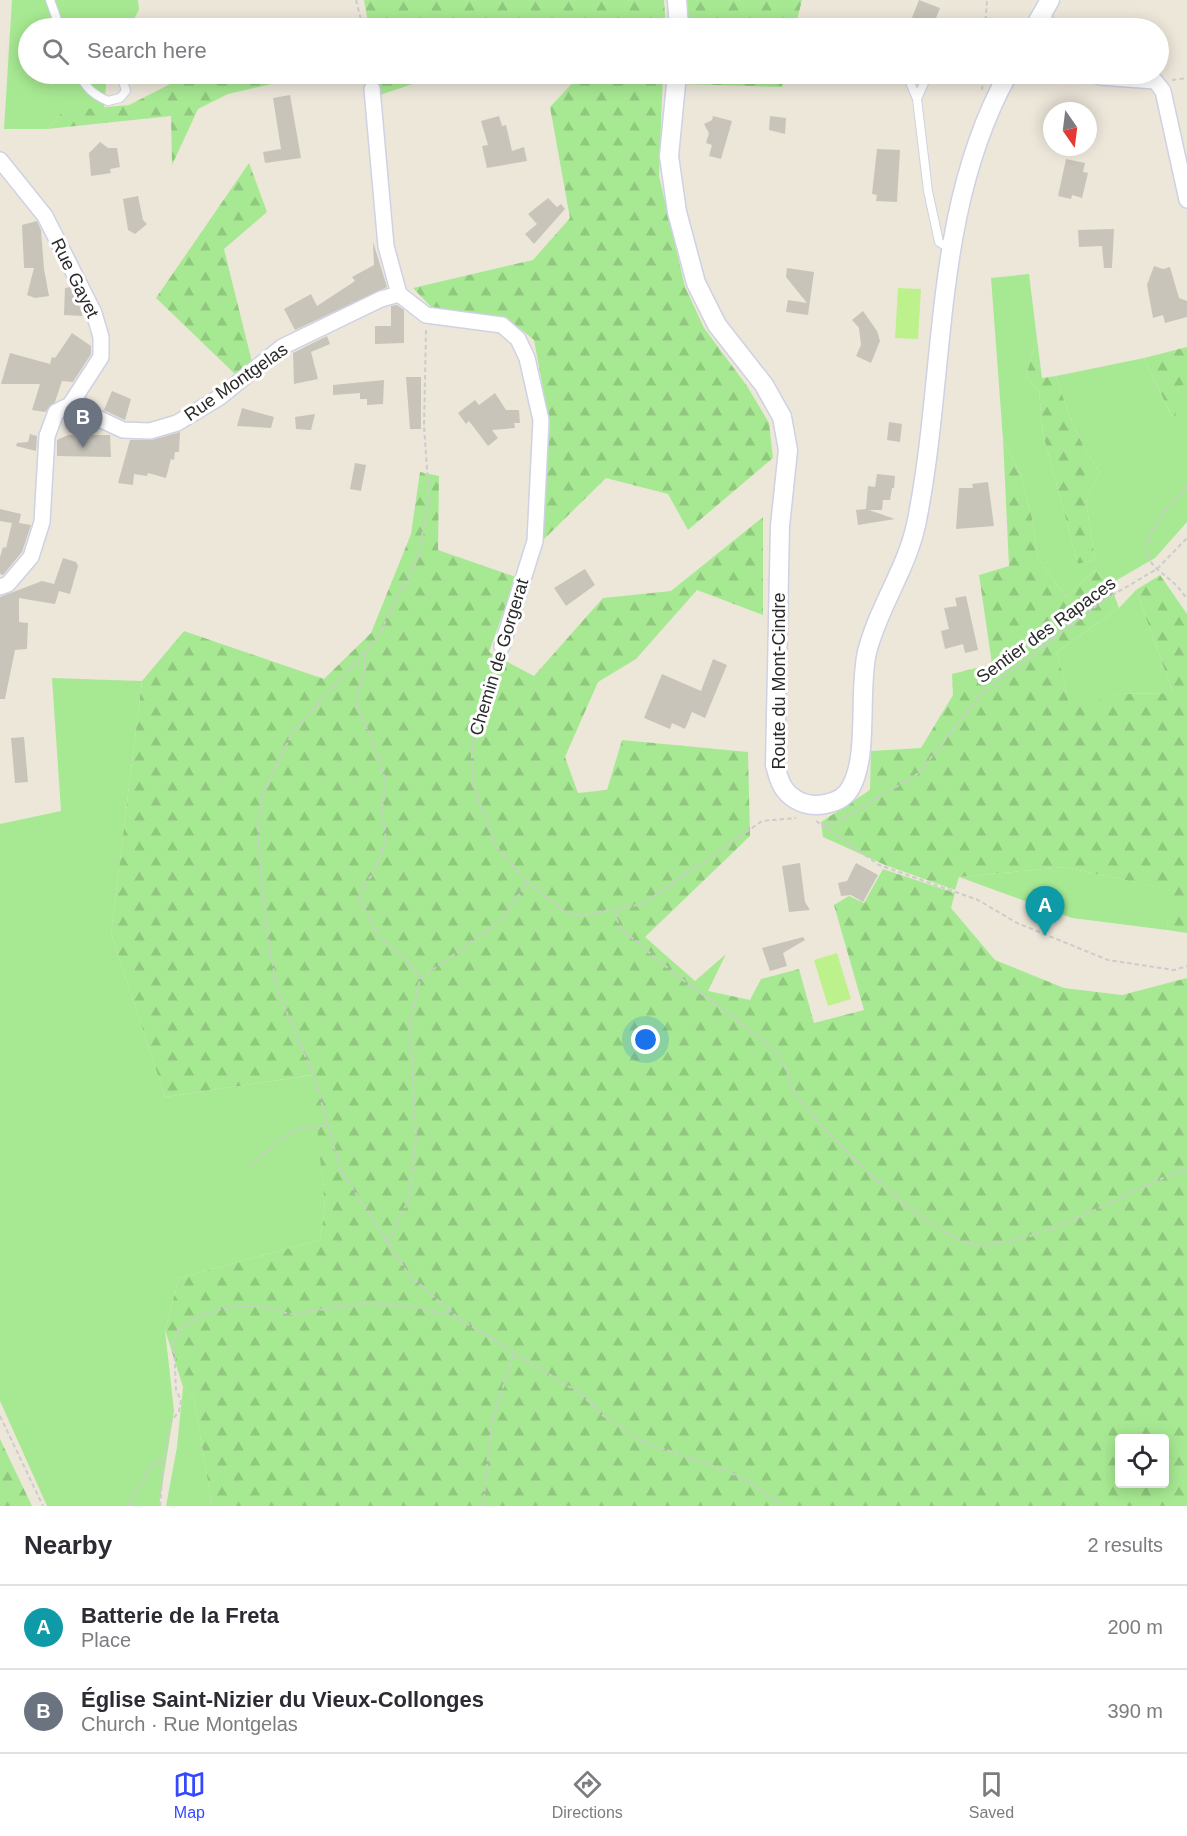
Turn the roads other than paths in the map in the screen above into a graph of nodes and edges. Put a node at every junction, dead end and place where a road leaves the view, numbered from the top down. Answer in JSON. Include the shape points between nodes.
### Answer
{"nodes":[{"id":1,"x":50,"y":0,"type":"edge"},
{"id":2,"x":677,"y":0,"type":"edge"},
{"id":3,"x":1050,"y":0,"type":"edge"},
{"id":4,"x":56,"y":18,"type":"edge"},
{"id":5,"x":678,"y":18,"type":"edge"},
{"id":6,"x":1045,"y":18,"type":"edge"},
{"id":7,"x":84,"y":84,"type":"edge"},
{"id":8,"x":124,"y":84,"type":"edge"},
{"id":9,"x":676,"y":84,"type":"edge"},
{"id":10,"x":911,"y":84,"type":"edge"},
{"id":11,"x":924,"y":84,"type":"edge"},
{"id":12,"x":1003,"y":84,"type":"edge"},
{"id":13,"x":1157,"y":84,"type":"edge"},
{"id":14,"x":372,"y":89,"type":"dead end"},
{"id":15,"x":917,"y":99,"type":"junction"},
{"id":16,"x":0,"y":159,"type":"edge"},
{"id":17,"x":1187,"y":200,"type":"edge"},
{"id":18,"x":951,"y":250,"type":"junction"},
{"id":19,"x":399,"y":294,"type":"junction"},
{"id":20,"x":70,"y":405,"type":"junction"},
{"id":21,"x":0,"y":587,"type":"edge"},
{"id":22,"x":502,"y":646,"type":"road end"}],
"edges":[{"from":1,"to":4,"type":"lane"},
{"from":2,"to":5,"type":"street"},
{"from":3,"to":6,"type":"street"},
{"from":7,"to":8,"type":"lane","via":[[108,101],[120,98],[126,91]]},
{"from":9,"to":18,"type":"street","name":"Route du Mont-Cindre","via":[[669,156],[677,212],[696,283],[717,325],[764,385],[782,417],[788,450],[780,526],[775,765],[780,783],[802,803],[816,806],[834,802],[850,790],[858,771],[867,652],[899,578],[916,525]]},
{"from":10,"to":15,"type":"lane"},
{"from":11,"to":15,"type":"lane"},
{"from":12,"to":18,"type":"street","name":"Route du Mont-Cindre","via":[[980,134],[955,220]]},
{"from":13,"to":17,"type":"street","via":[[1163,91]]},
{"from":14,"to":19,"type":"street","via":[[386,246]]},
{"from":15,"to":18,"type":"lane","via":[[928,191],[939,242]]},
{"from":16,"to":20,"type":"street","name":"Rue Gayet","via":[[45,216],[94,313],[101,337],[101,357]]},
{"from":19,"to":20,"type":"street","name":"Rue Montgelas","via":[[282,347],[220,397],[177,423],[150,430],[123,430]]},
{"from":19,"to":22,"type":"street","name":"Chemin de Gorgerat","via":[[426,315],[502,325],[518,339],[527,358],[541,420],[535,540]]},
{"from":20,"to":21,"type":"street","name":"Rue Gayet","via":[[56,412],[47,436],[42,522],[31,557],[8,584]]}]}
